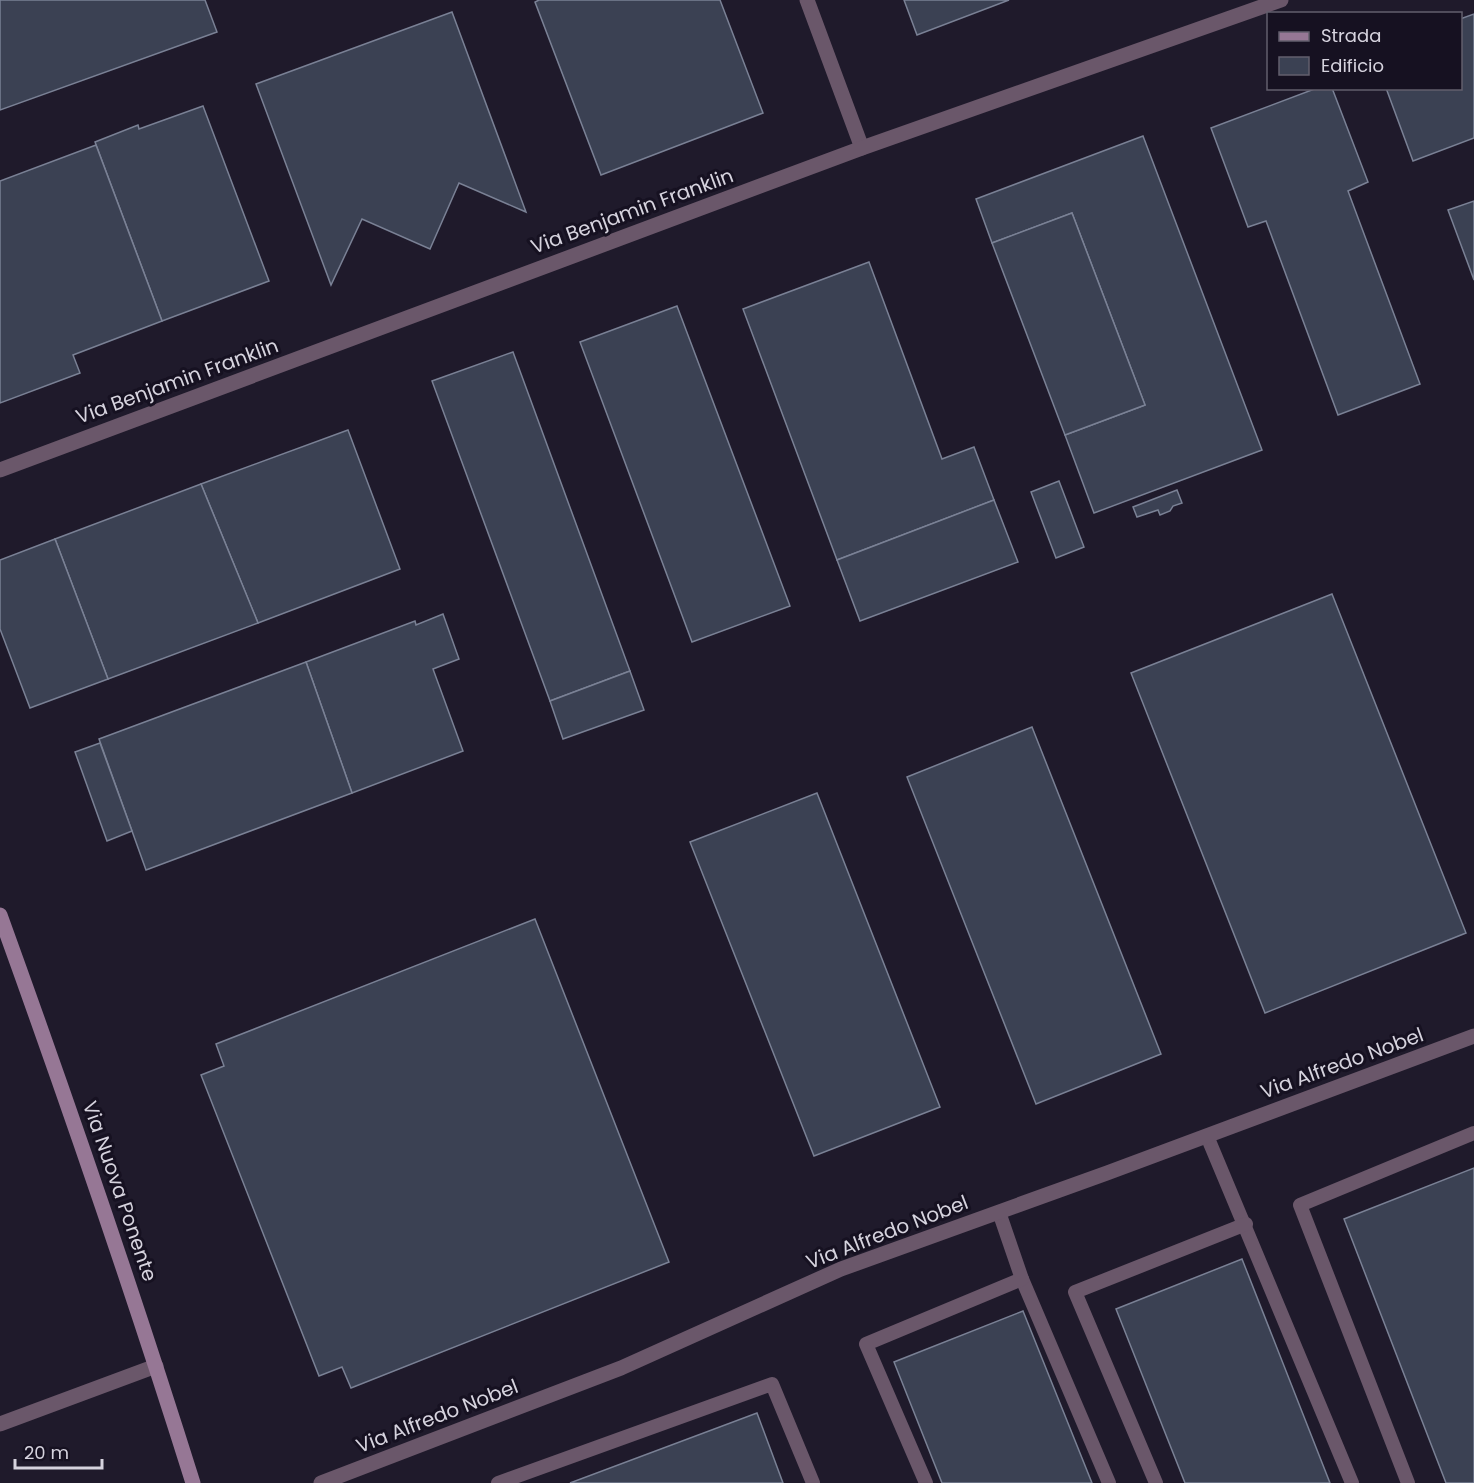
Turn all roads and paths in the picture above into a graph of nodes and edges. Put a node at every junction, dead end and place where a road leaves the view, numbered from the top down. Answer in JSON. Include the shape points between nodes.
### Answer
{"nodes":[{"id":1,"x":807,"y":0,"type":"edge"},
{"id":2,"x":1281,"y":0,"type":"edge"},
{"id":3,"x":862,"y":148,"type":"junction"},
{"id":4,"x":0,"y":470,"type":"edge"},
{"id":5,"x":0,"y":915,"type":"edge"},
{"id":6,"x":1474,"y":1036,"type":"edge"},
{"id":7,"x":1474,"y":1133,"type":"edge"},
{"id":8,"x":1207,"y":1136,"type":"junction"},
{"id":9,"x":999,"y":1212,"type":"junction"},
{"id":10,"x":1246,"y":1224,"type":"junction"},
{"id":11,"x":1022,"y":1279,"type":"junction"},
{"id":12,"x":156,"y":1366,"type":"junction"},
{"id":13,"x":0,"y":1424,"type":"edge"},
{"id":14,"x":193,"y":1483,"type":"edge"},
{"id":15,"x":321,"y":1483,"type":"edge"},
{"id":16,"x":498,"y":1483,"type":"edge"},
{"id":17,"x":813,"y":1483,"type":"edge"},
{"id":18,"x":926,"y":1483,"type":"edge"},
{"id":19,"x":1110,"y":1483,"type":"edge"},
{"id":20,"x":1156,"y":1483,"type":"edge"},
{"id":21,"x":1352,"y":1483,"type":"edge"},
{"id":22,"x":1408,"y":1483,"type":"edge"}],
"edges":[{"from":1,"to":3,"type":"street"},
{"from":2,"to":3,"type":"street","name":"Via Benjamin Franklin"},
{"from":3,"to":4,"type":"street","name":"Via Benjamin Franklin"},
{"from":5,"to":12,"type":"street","name":"Via Nuova Ponente"},
{"from":6,"to":8,"type":"street","name":"Via Alfredo Nobel"},
{"from":7,"to":22,"type":"lane","via":[[1300,1205]]},
{"from":8,"to":9,"type":"street","name":"Via Alfredo Nobel"},
{"from":8,"to":10,"type":"lane"},
{"from":9,"to":11,"type":"lane"},
{"from":9,"to":15,"type":"street","name":"Via Alfredo Nobel","via":[[841,1269],[621,1368]]},
{"from":10,"to":20,"type":"lane","via":[[1074,1292]]},
{"from":10,"to":21,"type":"lane"},
{"from":11,"to":18,"type":"lane","via":[[866,1344]]},
{"from":11,"to":19,"type":"lane"},
{"from":12,"to":13,"type":"street"},
{"from":12,"to":14,"type":"street","name":"Via Nuova Ponente"},
{"from":16,"to":17,"type":"lane","via":[[772,1383]]}]}
